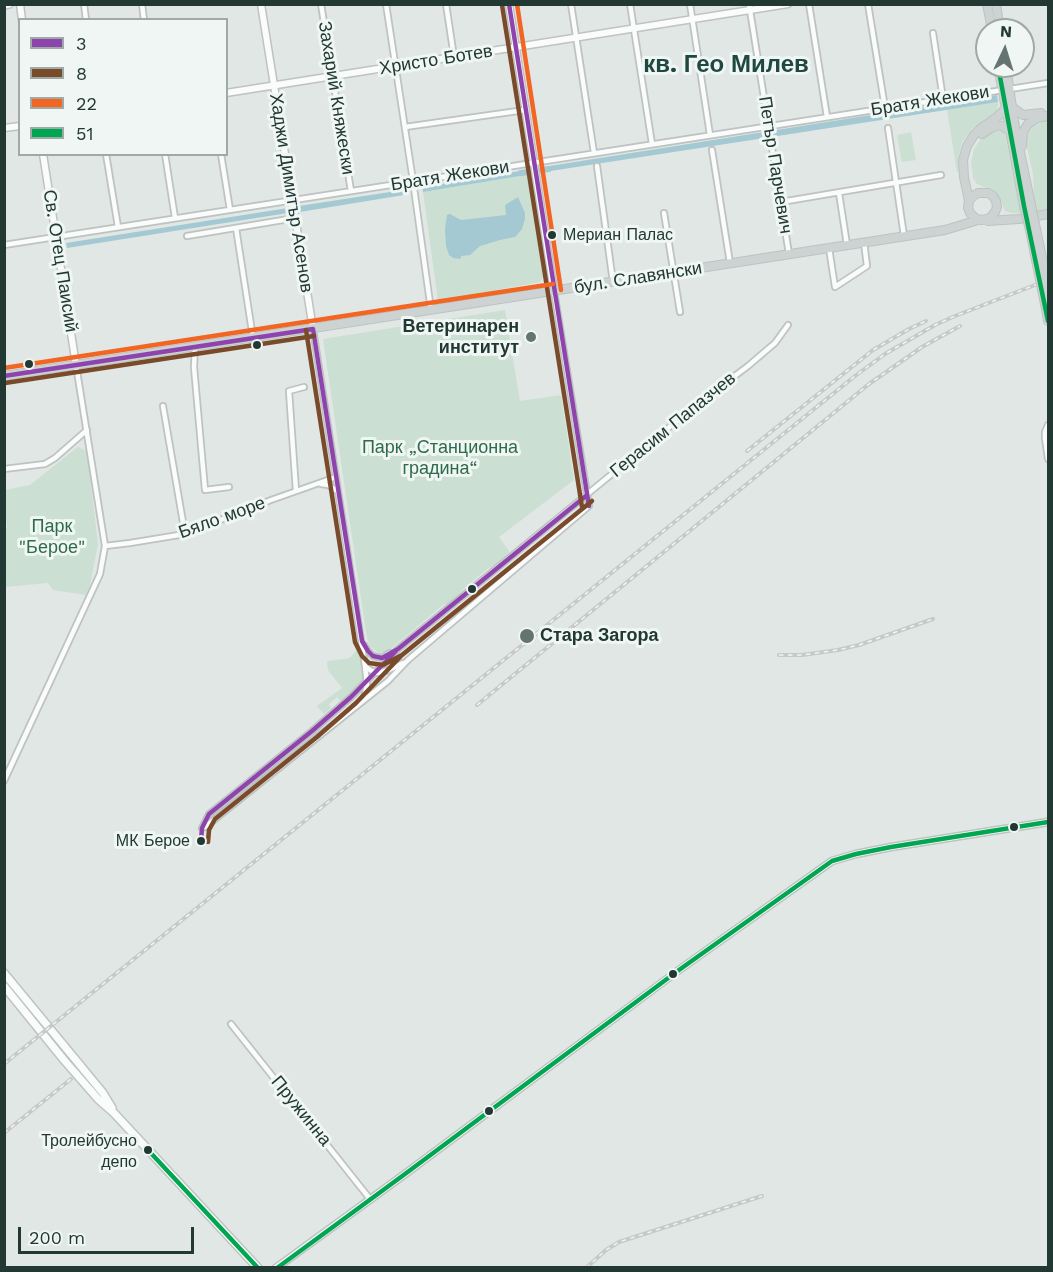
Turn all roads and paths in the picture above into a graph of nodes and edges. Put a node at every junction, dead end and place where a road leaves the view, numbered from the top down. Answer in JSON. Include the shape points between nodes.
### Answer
{"nodes":[{"id":1,"x":9,"y":4,"type":"edge"},
{"id":2,"x":261,"y":4,"type":"edge"},
{"id":3,"x":321,"y":4,"type":"edge"},
{"id":4,"x":386,"y":4,"type":"edge"},
{"id":5,"x":446,"y":4,"type":"edge"},
{"id":6,"x":508,"y":4,"type":"edge"},
{"id":7,"x":571,"y":4,"type":"edge"},
{"id":8,"x":630,"y":4,"type":"edge"},
{"id":9,"x":690,"y":4,"type":"edge"},
{"id":10,"x":788,"y":4,"type":"edge"},
{"id":11,"x":809,"y":4,"type":"edge"},
{"id":12,"x":868,"y":4,"type":"edge"},
{"id":13,"x":4,"y":5,"type":"edge"},
{"id":14,"x":750,"y":7,"type":"edge"},
{"id":15,"x":692,"y":19,"type":"junction"},
{"id":16,"x":634,"y":29,"type":"junction"},
{"id":17,"x":933,"y":33,"type":"dead end"},
{"id":18,"x":576,"y":38,"type":"junction"},
{"id":19,"x":515,"y":47,"type":"junction"},
{"id":20,"x":454,"y":57,"type":"junction"},
{"id":21,"x":396,"y":66,"type":"junction"},
{"id":22,"x":333,"y":76,"type":"junction"},
{"id":23,"x":1002,"y":78,"type":"edge"},
{"id":24,"x":1007,"y":78,"type":"edge"},
{"id":25,"x":1048,"y":83,"type":"edge"},
{"id":26,"x":274,"y":85,"type":"junction"},
{"id":27,"x":228,"y":93,"type":"edge"},
{"id":28,"x":943,"y":99,"type":"junction"},
{"id":29,"x":1008,"y":99,"type":"junction"},
{"id":30,"x":885,"y":108,"type":"junction"},
{"id":31,"x":525,"y":110,"type":"junction"},
{"id":32,"x":1048,"y":114,"type":"edge"},
{"id":33,"x":826,"y":117,"type":"junction"},
{"id":34,"x":405,"y":127,"type":"junction"},
{"id":35,"x":769,"y":128,"type":"junction"},
{"id":36,"x":888,"y":128,"type":"dead end"},
{"id":37,"x":1010,"y":131,"type":"junction"},
{"id":38,"x":710,"y":135,"type":"junction"},
{"id":39,"x":652,"y":144,"type":"junction"},
{"id":40,"x":712,"y":150,"type":"dead end"},
{"id":41,"x":594,"y":153,"type":"junction"},
{"id":42,"x":43,"y":156,"type":"edge"},
{"id":43,"x":106,"y":156,"type":"edge"},
{"id":44,"x":165,"y":156,"type":"edge"},
{"id":45,"x":220,"y":156,"type":"edge"},
{"id":46,"x":534,"y":163,"type":"junction"},
{"id":47,"x":1022,"y":163,"type":"junction"},
{"id":48,"x":597,"y":166,"type":"dead end"},
{"id":49,"x":941,"y":175,"type":"dead end"},
{"id":50,"x":413,"y":181,"type":"junction"},
{"id":51,"x":896,"y":183,"type":"junction"},
{"id":52,"x":351,"y":191,"type":"junction"},
{"id":53,"x":984,"y":192,"type":"junction"},
{"id":54,"x":838,"y":193,"type":"junction"},
{"id":55,"x":292,"y":200,"type":"junction"},
{"id":56,"x":781,"y":202,"type":"junction"},
{"id":57,"x":969,"y":204,"type":"junction"},
{"id":58,"x":1028,"y":205,"type":"junction"},
{"id":59,"x":997,"y":208,"type":"junction"},
{"id":60,"x":230,"y":210,"type":"junction"},
{"id":61,"x":664,"y":213,"type":"dead end"},
{"id":62,"x":1048,"y":214,"type":"edge"},
{"id":63,"x":175,"y":218,"type":"junction"},
{"id":64,"x":295,"y":218,"type":"junction"},
{"id":65,"x":1014,"y":219,"type":"junction"},
{"id":66,"x":980,"y":220,"type":"junction"},
{"id":67,"x":118,"y":227,"type":"junction"},
{"id":68,"x":236,"y":228,"type":"junction"},
{"id":69,"x":951,"y":229,"type":"junction"},
{"id":70,"x":187,"y":236,"type":"dead end"},
{"id":71,"x":904,"y":236,"type":"junction"},
{"id":72,"x":56,"y":237,"type":"junction"},
{"id":73,"x":864,"y":242,"type":"junction"},
{"id":74,"x":4,"y":245,"type":"edge"},
{"id":75,"x":847,"y":245,"type":"junction"},
{"id":76,"x":828,"y":248,"type":"junction"},
{"id":77,"x":789,"y":254,"type":"junction"},
{"id":78,"x":1039,"y":259,"type":"junction"},
{"id":79,"x":730,"y":263,"type":"junction"},
{"id":80,"x":674,"y":272,"type":"junction"},
{"id":81,"x":613,"y":282,"type":"junction"},
{"id":82,"x":554,"y":291,"type":"junction"},
{"id":83,"x":1048,"y":292,"type":"edge"},
{"id":84,"x":431,"y":310,"type":"junction"},
{"id":85,"x":680,"y":312,"type":"dead end"},
{"id":86,"x":1048,"y":321,"type":"edge"},
{"id":87,"x":788,"y":325,"type":"dead end"},
{"id":88,"x":313,"y":329,"type":"junction"},
{"id":89,"x":253,"y":338,"type":"junction"},
{"id":90,"x":195,"y":347,"type":"junction"},
{"id":91,"x":76,"y":365,"type":"junction"},
{"id":92,"x":4,"y":376,"type":"edge"},
{"id":93,"x":304,"y":387,"type":"dead end"},
{"id":94,"x":163,"y":406,"type":"dead end"},
{"id":95,"x":1048,"y":425,"type":"edge"},
{"id":96,"x":87,"y":430,"type":"junction"},
{"id":97,"x":1048,"y":459,"type":"edge"},
{"id":98,"x":4,"y":469,"type":"edge"},
{"id":99,"x":336,"y":477,"type":"junction"},
{"id":100,"x":318,"y":483,"type":"junction"},
{"id":101,"x":229,"y":487,"type":"dead end"},
{"id":102,"x":296,"y":491,"type":"junction"},
{"id":103,"x":338,"y":493,"type":"junction"},
{"id":104,"x":587,"y":495,"type":"junction"},
{"id":105,"x":185,"y":534,"type":"junction"},
{"id":106,"x":105,"y":546,"type":"junction"},
{"id":107,"x":362,"y":641,"type":"junction"},
{"id":108,"x":398,"y":648,"type":"junction"},
{"id":109,"x":408,"y":660,"type":"junction"},
{"id":110,"x":365,"y":666,"type":"junction"},
{"id":111,"x":374,"y":672,"type":"junction"},
{"id":112,"x":367,"y":680,"type":"junction"},
{"id":113,"x":363,"y":701,"type":"junction"},
{"id":114,"x":312,"y":731,"type":"junction"},
{"id":115,"x":318,"y":736,"type":"junction"},
{"id":116,"x":4,"y":781,"type":"edge"},
{"id":117,"x":1048,"y":822,"type":"edge"},
{"id":118,"x":4,"y":973,"type":"edge"},
{"id":119,"x":4,"y":986,"type":"edge"},
{"id":120,"x":231,"y":1024,"type":"dead end"},
{"id":121,"x":114,"y":1113,"type":"junction"},
{"id":122,"x":370,"y":1199,"type":"junction"},
{"id":123,"x":258,"y":1268,"type":"edge"},
{"id":124,"x":276,"y":1268,"type":"edge"}],
"edges":[{"from":1,"to":13,"type":"main road"},
{"from":2,"to":26,"type":"street","name":"Хаджи Димитър Асенов"},
{"from":3,"to":22,"type":"street","name":"Захарий Княжески"},
{"from":4,"to":21,"type":"street"},
{"from":5,"to":20,"type":"street"},
{"from":6,"to":19,"type":"street"},
{"from":7,"to":18,"type":"street"},
{"from":8,"to":16,"type":"street"},
{"from":9,"to":15,"type":"street"},
{"from":10,"to":14,"type":"street","name":"Христо Ботев"},
{"from":11,"to":33,"type":"street"},
{"from":12,"to":30,"type":"street"},
{"from":14,"to":15,"type":"street","name":"Христо Ботев"},
{"from":14,"to":35,"type":"street","name":"Петър Парчевич"},
{"from":15,"to":16,"type":"street","name":"Христо Ботев"},
{"from":15,"to":38,"type":"street"},
{"from":16,"to":18,"type":"street","name":"Христо Ботев"},
{"from":16,"to":39,"type":"street"},
{"from":17,"to":28,"type":"street"},
{"from":18,"to":19,"type":"street","name":"Христо Ботев"},
{"from":18,"to":41,"type":"street"},
{"from":19,"to":20,"type":"street","name":"Христо Ботев"},
{"from":19,"to":31,"type":"street"},
{"from":20,"to":21,"type":"street","name":"Христо Ботев"},
{"from":21,"to":22,"type":"street","name":"Христо Ботев"},
{"from":21,"to":34,"type":"street"},
{"from":22,"to":26,"type":"street","name":"Христо Ботев"},
{"from":22,"to":52,"type":"street","name":"Захарий Княжески"},
{"from":23,"to":29,"type":"main road"},
{"from":24,"to":29,"type":"main road"},
{"from":25,"to":29,"type":"street","name":"Братя Жекови"},
{"from":26,"to":27,"type":"street","name":"Христо Ботев"},
{"from":26,"to":55,"type":"street","name":"Хаджи Димитър Асенов"},
{"from":28,"to":29,"type":"street","name":"Братя Жекови"},
{"from":28,"to":30,"type":"street","name":"Братя Жекови"},
{"from":29,"to":32,"type":"main road","via":[[1023,115]]},
{"from":29,"to":37,"type":"main road"},
{"from":29,"to":47,"type":"main road"},
{"from":29,"to":57,"type":"main road","via":[[996,118],[977,131],[965,151],[963,170]]},
{"from":30,"to":33,"type":"street","name":"Братя Жекови"},
{"from":31,"to":34,"type":"street"},
{"from":31,"to":46,"type":"street"},
{"from":32,"to":47,"type":"main road","via":[[1034,119],[1024,129]]},
{"from":33,"to":35,"type":"street","name":"Братя Жекови"},
{"from":34,"to":50,"type":"street"},
{"from":35,"to":38,"type":"street","name":"Братя Жекови"},
{"from":35,"to":56,"type":"street","name":"Петър Парчевич"},
{"from":36,"to":51,"type":"street"},
{"from":37,"to":53,"type":"main road","via":[[994,126],[971,149],[970,180]]},
{"from":37,"to":58,"type":"main road"},
{"from":38,"to":39,"type":"street","name":"Братя Жекови"},
{"from":39,"to":41,"type":"street","name":"Братя Жекови"},
{"from":40,"to":79,"type":"street"},
{"from":41,"to":46,"type":"street","name":"Братя Жекови"},
{"from":42,"to":72,"type":"street","name":"Св. Отец Паисий"},
{"from":43,"to":67,"type":"street"},
{"from":44,"to":63,"type":"street"},
{"from":45,"to":60,"type":"street"},
{"from":46,"to":50,"type":"street","name":"Братя Жекови"},
{"from":46,"to":82,"type":"street"},
{"from":47,"to":58,"type":"main road"},
{"from":48,"to":81,"type":"street"},
{"from":49,"to":51,"type":"street"},
{"from":50,"to":52,"type":"street","name":"Братя Жекови"},
{"from":50,"to":84,"type":"street"},
{"from":51,"to":54,"type":"street"},
{"from":51,"to":71,"type":"street"},
{"from":52,"to":55,"type":"street","name":"Братя Жекови"},
{"from":53,"to":57,"type":"main road","via":[[975,194]]},
{"from":53,"to":59,"type":"main road","via":[[994,198]]},
{"from":54,"to":56,"type":"street"},
{"from":54,"to":75,"type":"street"},
{"from":55,"to":60,"type":"street","name":"Братя Жекови"},
{"from":55,"to":64,"type":"street","name":"Хаджи Димитър Асенов"},
{"from":56,"to":77,"type":"street","name":"Петър Парчевич"},
{"from":57,"to":66,"type":"main road","via":[[971,215]]},
{"from":57,"to":69,"type":"main road","via":[[962,219]]},
{"from":58,"to":78,"type":"main road","bridge":true},
{"from":59,"to":65,"type":"main road"},
{"from":59,"to":66,"type":"main road","via":[[992,217]]},
{"from":60,"to":63,"type":"street","name":"Братя Жекови"},
{"from":61,"to":80,"type":"street"},
{"from":62,"to":65,"type":"main road","name":"бул. Славянски"},
{"from":63,"to":67,"type":"street","name":"Братя Жекови"},
{"from":64,"to":68,"type":"street"},
{"from":64,"to":88,"type":"street","name":"Хаджи Димитър Асенов"},
{"from":65,"to":66,"type":"main road","name":"бул. Славянски"},
{"from":66,"to":69,"type":"main road","name":"бул. Славянски"},
{"from":67,"to":72,"type":"street","name":"Братя Жекови"},
{"from":68,"to":70,"type":"street"},
{"from":68,"to":89,"type":"street"},
{"from":69,"to":71,"type":"main road","name":"бул. Славянски"},
{"from":71,"to":73,"type":"main road","name":"бул. Славянски"},
{"from":72,"to":74,"type":"street","name":"Братя Жекови"},
{"from":72,"to":91,"type":"street","name":"Св. Отец Паисий"},
{"from":73,"to":75,"type":"main road","name":"бул. Славянски"},
{"from":73,"to":76,"type":"street","via":[[867,267],[835,287]]},
{"from":75,"to":76,"type":"main road","name":"бул. Славянски"},
{"from":76,"to":77,"type":"main road","name":"бул. Славянски"},
{"from":77,"to":79,"type":"main road","name":"бул. Славянски"},
{"from":78,"to":83,"type":"main road","bridge":true},
{"from":78,"to":86,"type":"main road","bridge":true},
{"from":79,"to":80,"type":"main road","name":"бул. Славянски"},
{"from":80,"to":81,"type":"main road","name":"бул. Славянски"},
{"from":80,"to":85,"type":"street"},
{"from":81,"to":82,"type":"main road","name":"бул. Славянски"},
{"from":82,"to":84,"type":"main road","name":"бул. Славянски"},
{"from":82,"to":104,"type":"street"},
{"from":84,"to":88,"type":"main road","name":"бул. Славянски"},
{"from":87,"to":104,"type":"street","name":"Герасим Папазчев","via":[[775,343],[748,366]]},
{"from":88,"to":89,"type":"main road","name":"бул. Славянски"},
{"from":88,"to":99,"type":"street","name":"Хаджи Димитър Асенов"},
{"from":89,"to":90,"type":"main road","name":"бул. Славянски"},
{"from":90,"to":91,"type":"main road","name":"бул. Славянски"},
{"from":90,"to":101,"type":"street","via":[[205,490]]},
{"from":91,"to":92,"type":"main road","name":"бул. Славянски"},
{"from":91,"to":96,"type":"street","name":"Св. Отец Паисий"},
{"from":93,"to":102,"type":"street","via":[[289,391]]},
{"from":94,"to":105,"type":"street"},
{"from":95,"to":97,"type":"street"},
{"from":96,"to":98,"type":"street","via":[[45,464]]},
{"from":96,"to":106,"type":"street","name":"Св. Отец Паисий"},
{"from":99,"to":100,"type":"street","name":"Бяло море"},
{"from":99,"to":103,"type":"street","name":"Хаджи Димитър Асенов"},
{"from":100,"to":102,"type":"street","name":"Бяло море"},
{"from":100,"to":103,"type":"street"},
{"from":102,"to":105,"type":"street","name":"Бяло море"},
{"from":103,"to":107,"type":"street","name":"Хаджи Димитър Асенов"},
{"from":104,"to":108,"type":"street","name":"Герасим Папазчев"},
{"from":104,"to":109,"type":"street","name":"Герасим Папазчев","via":[[589,506]]},
{"from":105,"to":106,"type":"street","name":"Бяло море"},
{"from":106,"to":116,"type":"street","name":"Св. Отец Паисий","via":[[100,574]]},
{"from":107,"to":108,"type":"street","via":[[373,656],[382,658]]},
{"from":107,"to":110,"type":"street","name":"Хаджи Димитър Асенов"},
{"from":108,"to":111,"type":"street","name":"Герасим Папазчев"},
{"from":109,"to":111,"type":"street"},
{"from":109,"to":113,"type":"street","name":"Герасим Папазчев"},
{"from":110,"to":111,"type":"street"},
{"from":110,"to":112,"type":"street","name":"Хаджи Димитър Асенов"},
{"from":111,"to":112,"type":"street","name":"Герасим Папазчев"},
{"from":112,"to":113,"type":"street","name":"Хаджи Димитър Асенов"},
{"from":112,"to":114,"type":"street","name":"Герасим Папазчев"},
{"from":113,"to":115,"type":"street","name":"Герасим Папазчев"},
{"from":114,"to":115,"type":"street"},
{"from":114,"to":115,"type":"street","name":"Герасим Папазчев","via":[[209,814],[202,828]]},
{"from":117,"to":122,"type":"street","via":[[891,847],[832,861]]},
{"from":118,"to":121,"type":"main road","via":[[103,1093]]},
{"from":119,"to":121,"type":"main road","via":[[84,1083]]},
{"from":120,"to":122,"type":"street","name":"Пружинна"},
{"from":121,"to":123,"type":"main road"},
{"from":122,"to":124,"type":"street"}]}
